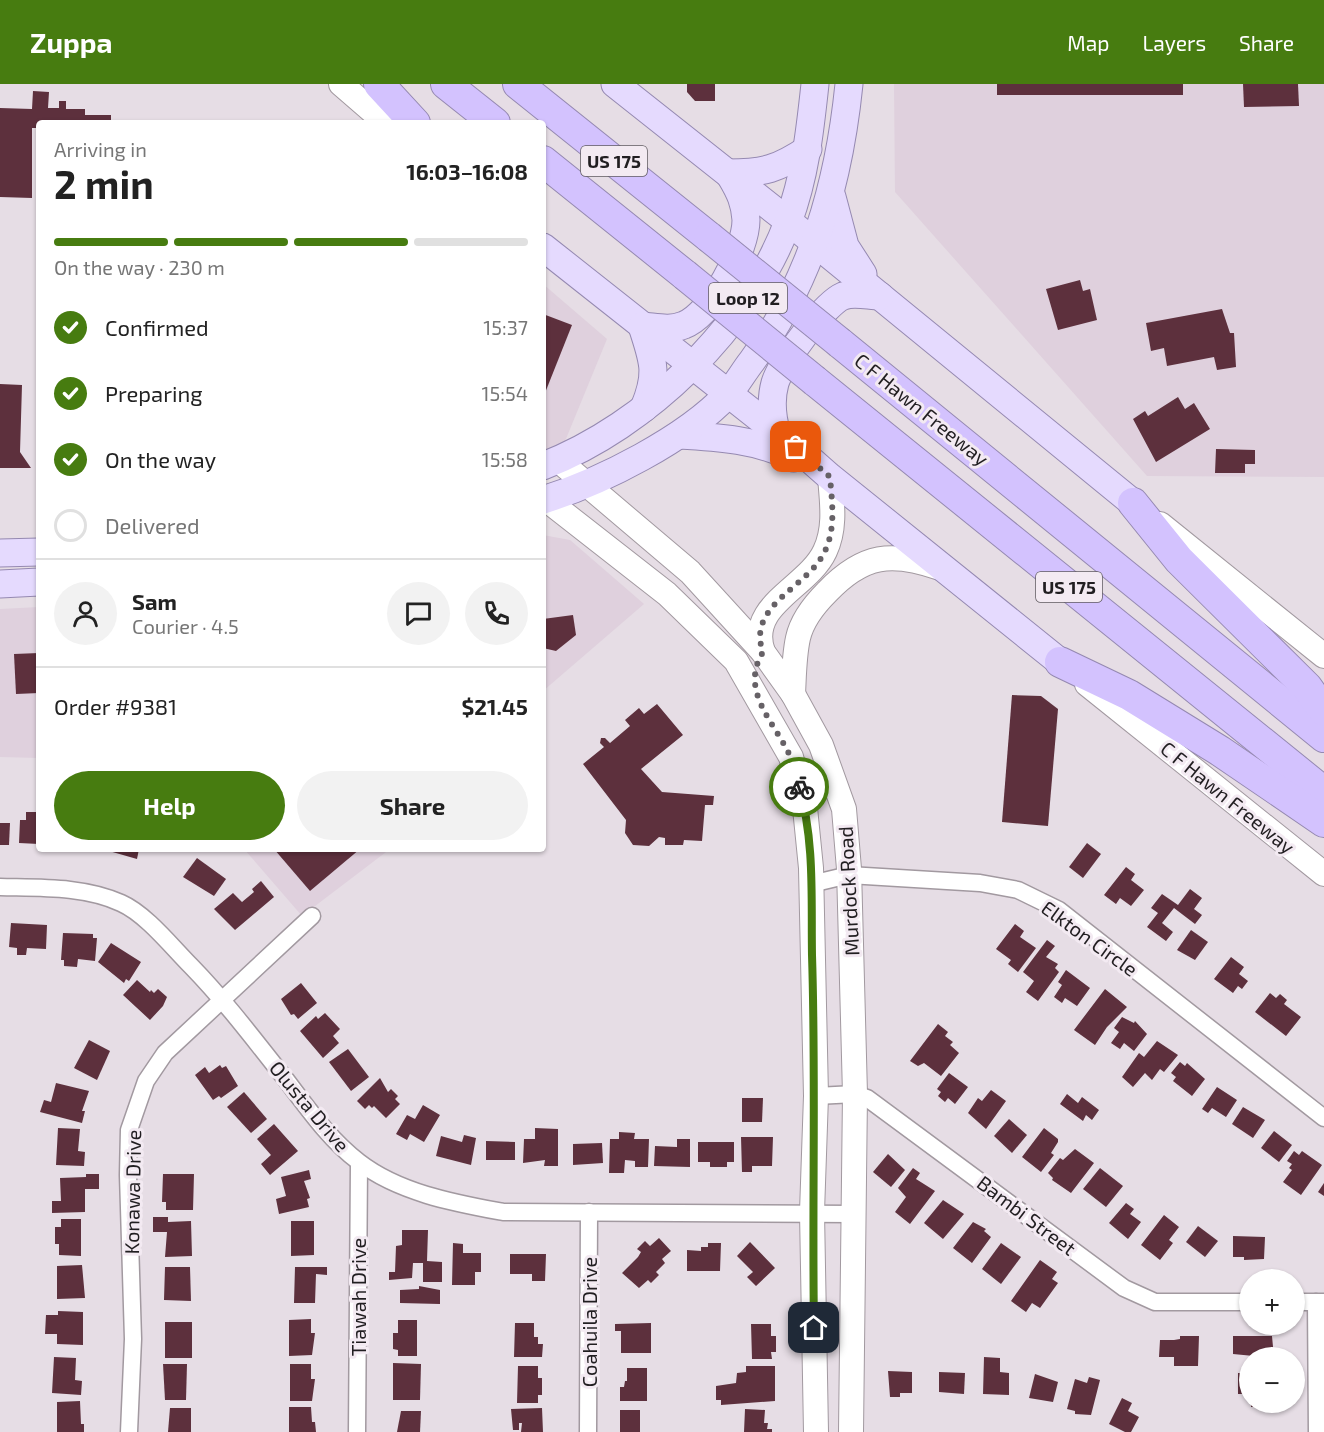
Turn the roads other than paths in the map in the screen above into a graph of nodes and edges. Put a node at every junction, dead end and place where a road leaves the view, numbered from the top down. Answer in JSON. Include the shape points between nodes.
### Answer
{"nodes":[{"id":1,"x":341,"y":84,"type":"edge"},
{"id":2,"x":379,"y":84,"type":"edge"},
{"id":3,"x":446,"y":84,"type":"edge"},
{"id":4,"x":518,"y":84,"type":"edge"},
{"id":5,"x":615,"y":84,"type":"edge"},
{"id":6,"x":815,"y":84,"type":"edge"},
{"id":7,"x":849,"y":84,"type":"edge"},
{"id":8,"x":383,"y":120,"type":"edge"},
{"id":9,"x":412,"y":120,"type":"edge"},
{"id":10,"x":491,"y":120,"type":"edge"},
{"id":11,"x":808,"y":149,"type":"junction"},
{"id":12,"x":546,"y":164,"type":"edge"},
{"id":13,"x":728,"y":173,"type":"junction"},
{"id":14,"x":831,"y":195,"type":"junction"},
{"id":15,"x":788,"y":221,"type":"junction"},
{"id":16,"x":816,"y":245,"type":"junction"},
{"id":17,"x":546,"y":249,"type":"edge"},
{"id":18,"x":880,"y":296,"type":"junction"},
{"id":19,"x":642,"y":326,"type":"junction"},
{"id":20,"x":692,"y":364,"type":"junction"},
{"id":21,"x":728,"y":394,"type":"junction"},
{"id":22,"x":643,"y":409,"type":"junction"},
{"id":23,"x":777,"y":434,"type":"junction"},
{"id":24,"x":679,"y":435,"type":"junction"},
{"id":25,"x":550,"y":463,"type":"edge"},
{"id":26,"x":830,"y":477,"type":"junction"},
{"id":27,"x":586,"y":483,"type":"junction"},
{"id":28,"x":546,"y":498,"type":"edge"},
{"id":29,"x":546,"y":501,"type":"edge"},
{"id":30,"x":1133,"y":503,"type":"junction"},
{"id":31,"x":36,"y":552,"type":"edge"},
{"id":32,"x":0,"y":554,"type":"edge"},
{"id":33,"x":947,"y":570,"type":"junction"},
{"id":34,"x":36,"y":582,"type":"edge"},
{"id":35,"x":0,"y":584,"type":"edge"},
{"id":36,"x":763,"y":652,"type":"junction"},
{"id":37,"x":1324,"y":656,"type":"edge"},
{"id":38,"x":1060,"y":662,"type":"junction"},
{"id":39,"x":755,"y":692,"type":"junction"},
{"id":40,"x":793,"y":694,"type":"junction"},
{"id":41,"x":1324,"y":711,"type":"edge"},
{"id":42,"x":1324,"y":737,"type":"edge"},
{"id":43,"x":1324,"y":792,"type":"edge"},
{"id":44,"x":1324,"y":822,"type":"edge"},
{"id":45,"x":1324,"y":874,"type":"edge"},
{"id":46,"x":849,"y":875,"type":"junction"},
{"id":47,"x":811,"y":884,"type":"junction"},
{"id":48,"x":0,"y":887,"type":"edge"},
{"id":49,"x":312,"y":916,"type":"dead end"},
{"id":50,"x":223,"y":999,"type":"junction"},
{"id":51,"x":855,"y":1094,"type":"junction"},
{"id":52,"x":816,"y":1096,"type":"junction"},
{"id":53,"x":1324,"y":1118,"type":"edge"},
{"id":54,"x":359,"y":1162,"type":"junction"},
{"id":55,"x":589,"y":1212,"type":"junction"},
{"id":56,"x":812,"y":1212,"type":"junction"},
{"id":57,"x":855,"y":1214,"type":"junction"},
{"id":58,"x":1239,"y":1302,"type":"edge"},
{"id":59,"x":1320,"y":1302,"type":"edge"},
{"id":60,"x":129,"y":1432,"type":"edge"},
{"id":61,"x":357,"y":1432,"type":"edge"},
{"id":62,"x":588,"y":1432,"type":"edge"},
{"id":63,"x":816,"y":1432,"type":"edge"},
{"id":64,"x":851,"y":1432,"type":"edge"},
{"id":65,"x":1317,"y":1432,"type":"edge"}],
"edges":[{"from":1,"to":8,"type":"main road"},
{"from":2,"to":9,"type":"highway"},
{"from":3,"to":10,"type":"highway"},
{"from":4,"to":42,"type":"highway","name":"C F Hawn Freeway","number":"US 175","bridge":true},
{"from":5,"to":13,"type":"main road"},
{"from":6,"to":11,"type":"main road","number":"Loop 12"},
{"from":7,"to":14,"type":"main road","number":"Loop 12"},
{"from":11,"to":13,"type":"main road","via":[[783,166],[765,172]]},
{"from":11,"to":15,"type":"main road","number":"Loop 12"},
{"from":12,"to":43,"type":"highway","number":"US 175","bridge":true},
{"from":13,"to":15,"type":"main road"},
{"from":13,"to":19,"type":"main road","via":[[742,195],[746,223],[724,282],[694,321],[667,329]]},
{"from":14,"to":16,"type":"main road","number":"Loop 12"},
{"from":14,"to":18,"type":"main road","via":[[845,246]]},
{"from":15,"to":16,"type":"main road"},
{"from":15,"to":20,"type":"main road","number":"Loop 12","via":[[773,258],[745,303],[717,340]]},
{"from":16,"to":18,"type":"main road"},
{"from":16,"to":21,"type":"main road","number":"Loop 12","via":[[777,327]]},
{"from":17,"to":19,"type":"main road","name":"C F Hawn Freeway"},
{"from":18,"to":23,"type":"main road","via":[[842,297],[831,304],[798,345],[776,382],[771,406]]},
{"from":18,"to":30,"type":"main road"},
{"from":19,"to":20,"type":"main road","name":"C F Hawn Freeway"},
{"from":19,"to":22,"type":"main road","via":[[654,372],[654,385]]},
{"from":20,"to":21,"type":"main road","name":"C F Hawn Freeway"},
{"from":20,"to":22,"type":"main road","number":"Loop 12"},
{"from":21,"to":23,"type":"main road","name":"C F Hawn Freeway"},
{"from":21,"to":24,"type":"main road","number":"Loop 12"},
{"from":22,"to":25,"type":"main road","number":"Loop 12","via":[[605,435]]},
{"from":23,"to":26,"type":"main road","name":"C F Hawn Freeway"},
{"from":24,"to":26,"type":"main road","via":[[750,442],[779,450]]},
{"from":24,"to":27,"type":"main road","number":"Loop 12"},
{"from":25,"to":27,"type":"main road","name":"Murdock Road"},
{"from":26,"to":33,"type":"main road","name":"C F Hawn Freeway"},
{"from":26,"to":36,"type":"main road","via":[[833,516],[824,552],[807,574],[772,606],[760,626],[758,637]]},
{"from":27,"to":28,"type":"main road","number":"Loop 12"},
{"from":27,"to":36,"type":"main road","name":"Murdock Road","via":[[690,572]]},
{"from":29,"to":39,"type":"main road","name":"Murdock Road","via":[[667,594],[736,661]]},
{"from":30,"to":37,"type":"main road"},
{"from":30,"to":41,"type":"highway","via":[[1179,560],[1306,687]]},
{"from":31,"to":32,"type":"main road"},
{"from":33,"to":38,"type":"main road","name":"C F Hawn Freeway"},
{"from":33,"to":40,"type":"main road","via":[[902,558],[865,562],[850,570],[811,609],[804,622],[798,637]]},
{"from":34,"to":35,"type":"main road"},
{"from":36,"to":39,"type":"main road","via":[[755,665]]},
{"from":36,"to":40,"type":"main road","name":"Murdock Road"},
{"from":38,"to":44,"type":"highway","via":[[1130,695]]},
{"from":38,"to":45,"type":"main road","name":"C F Hawn Freeway"},
{"from":39,"to":47,"type":"main road","name":"Murdock Road","via":[[791,757],[805,808]]},
{"from":40,"to":46,"type":"main road","name":"Murdock Road","via":[[821,746],[844,808]]},
{"from":46,"to":47,"type":"street","name":"Elkton Circle"},
{"from":46,"to":51,"type":"main road","name":"Murdock Road"},
{"from":46,"to":53,"type":"street","name":"Elkton Circle","via":[[980,883],[1018,890],[1059,910]]},
{"from":47,"to":52,"type":"main road","name":"Murdock Road"},
{"from":48,"to":50,"type":"street","name":"Olusta Drive","via":[[54,889],[122,903],[154,928]]},
{"from":49,"to":50,"type":"street","name":"Konawa Drive"},
{"from":50,"to":54,"type":"street","name":"Olusta Drive","via":[[323,1128]]},
{"from":50,"to":60,"type":"street","name":"Konawa Drive","via":[[165,1053],[146,1081],[129,1130],[133,1339]]},
{"from":51,"to":52,"type":"street"},
{"from":51,"to":57,"type":"main road","name":"Murdock Road"},
{"from":51,"to":58,"type":"street","name":"Bambi Street","via":[[877,1105],[1124,1288],[1155,1302]]},
{"from":52,"to":56,"type":"main road","name":"Murdock Road"},
{"from":54,"to":55,"type":"street","name":"Olusta Drive","via":[[393,1182],[454,1203],[503,1212]]},
{"from":54,"to":61,"type":"street","name":"Tiawah Drive"},
{"from":55,"to":56,"type":"street","name":"Olusta Drive"},
{"from":55,"to":62,"type":"street","name":"Coahuila Drive"},
{"from":56,"to":57,"type":"street","name":"Olusta Drive"},
{"from":56,"to":63,"type":"main road","name":"Murdock Road"},
{"from":57,"to":64,"type":"main road","name":"Murdock Road"},
{"from":59,"to":65,"type":"street"}]}
